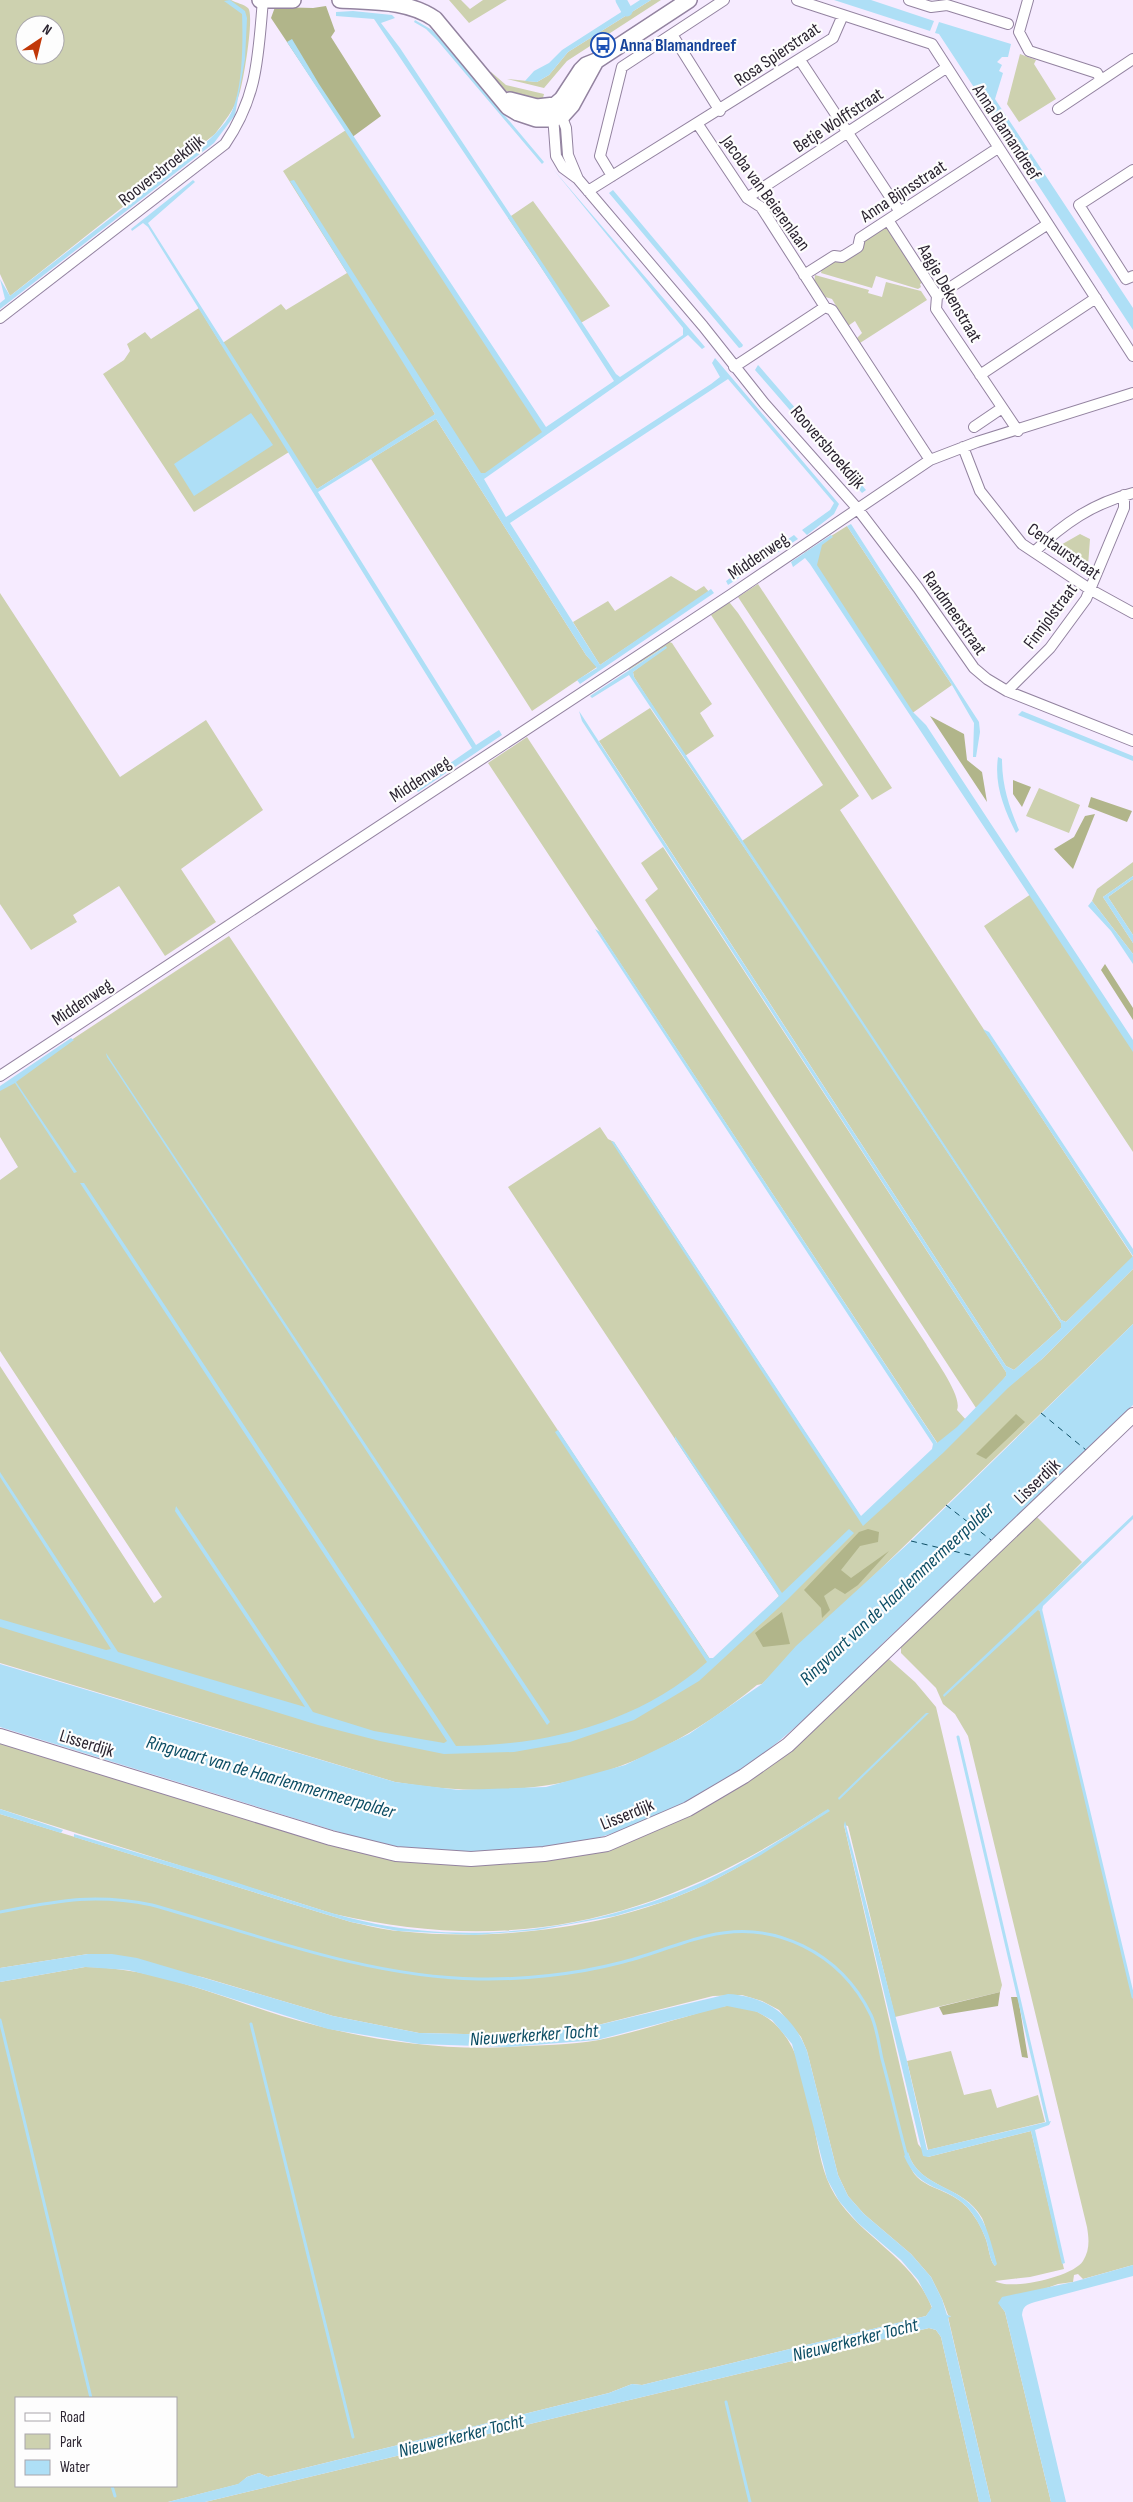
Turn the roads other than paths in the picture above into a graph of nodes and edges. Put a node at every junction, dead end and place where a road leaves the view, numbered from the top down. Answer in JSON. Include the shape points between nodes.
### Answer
{"nodes":[{"id":1,"x":262,"y":0,"type":"edge"},
{"id":2,"x":293,"y":0,"type":"edge"},
{"id":3,"x":340,"y":0,"type":"edge"},
{"id":4,"x":689,"y":0,"type":"edge"},
{"id":5,"x":724,"y":0,"type":"edge"},
{"id":6,"x":797,"y":0,"type":"edge"},
{"id":7,"x":909,"y":0,"type":"edge"},
{"id":8,"x":1028,"y":0,"type":"edge"},
{"id":9,"x":921,"y":2,"type":"edge"},
{"id":10,"x":843,"y":15,"type":"junction"},
{"id":11,"x":1008,"y":24,"type":"dead end"},
{"id":12,"x":673,"y":36,"type":"junction"},
{"id":13,"x":1133,"y":59,"type":"edge"},
{"id":14,"x":800,"y":60,"type":"junction"},
{"id":15,"x":946,"y":68,"type":"junction"},
{"id":16,"x":1101,"y":80,"type":"junction"},
{"id":17,"x":1058,"y":109,"type":"dead end"},
{"id":18,"x":720,"y":111,"type":"junction"},
{"id":19,"x":557,"y":113,"type":"junction"},
{"id":20,"x":697,"y":123,"type":"junction"},
{"id":21,"x":848,"y":133,"type":"junction"},
{"id":22,"x":561,"y":139,"type":"dead end"},
{"id":23,"x":998,"y":148,"type":"junction"},
{"id":24,"x":563,"y":151,"type":"dead end"},
{"id":25,"x":1133,"y":170,"type":"edge"},
{"id":26,"x":612,"y":176,"type":"junction"},
{"id":27,"x":588,"y":191,"type":"junction"},
{"id":28,"x":747,"y":198,"type":"junction"},
{"id":29,"x":900,"y":212,"type":"junction"},
{"id":30,"x":888,"y":220,"type":"junction"},
{"id":31,"x":1048,"y":224,"type":"junction"},
{"id":32,"x":804,"y":275,"type":"junction"},
{"id":33,"x":1133,"y":276,"type":"edge"},
{"id":34,"x":937,"y":296,"type":"junction"},
{"id":35,"x":1096,"y":298,"type":"junction"},
{"id":36,"x":825,"y":307,"type":"junction"},
{"id":37,"x":0,"y":318,"type":"edge"},
{"id":38,"x":1133,"y":356,"type":"edge"},
{"id":39,"x":734,"y":367,"type":"junction"},
{"id":40,"x":980,"y":374,"type":"junction"},
{"id":41,"x":1133,"y":393,"type":"edge"},
{"id":42,"x":1002,"y":408,"type":"junction"},
{"id":43,"x":974,"y":427,"type":"dead end"},
{"id":44,"x":1018,"y":430,"type":"junction"},
{"id":45,"x":963,"y":447,"type":"junction"},
{"id":46,"x":930,"y":460,"type":"junction"},
{"id":47,"x":1128,"y":494,"type":"edge"},
{"id":48,"x":857,"y":508,"type":"junction"},
{"id":49,"x":1034,"y":552,"type":"junction"},
{"id":50,"x":1090,"y":590,"type":"junction"},
{"id":51,"x":1133,"y":613,"type":"edge"},
{"id":52,"x":1007,"y":690,"type":"junction"},
{"id":53,"x":1133,"y":741,"type":"edge"},
{"id":54,"x":0,"y":1076,"type":"edge"},
{"id":55,"x":1133,"y":1415,"type":"edge"},
{"id":56,"x":0,"y":1736,"type":"edge"}],
"edges":[{"from":1,"to":2,"type":"main road","name":"Rooversbroekdijk"},
{"from":1,"to":37,"type":"street","name":"Rooversbroekdijk","via":[[256,68],[246,107],[225,144]]},
{"from":3,"to":19,"type":"main road","via":[[405,5],[427,13],[502,97]]},
{"from":4,"to":19,"type":"main road","via":[[580,70]]},
{"from":5,"to":12,"type":"street"},
{"from":6,"to":10,"type":"street","name":"Anna Blamandreef"},
{"from":7,"to":9,"type":"street"},
{"from":8,"to":16,"type":"street","via":[[1019,32],[1029,51],[1097,73]]},
{"from":9,"to":11,"type":"street","via":[[931,7],[947,5]]},
{"from":10,"to":14,"type":"street","name":"Rosa Spierstraat","via":[[833,38]]},
{"from":10,"to":15,"type":"street","name":"Anna Blamandreef","via":[[932,44]]},
{"from":12,"to":18,"type":"street"},
{"from":12,"to":26,"type":"street","via":[[622,67],[600,156]]},
{"from":13,"to":16,"type":"street"},
{"from":14,"to":18,"type":"street","name":"Rosa Spierstraat"},
{"from":14,"to":21,"type":"street"},
{"from":15,"to":21,"type":"street","name":"Betje Wolffstraat"},
{"from":15,"to":23,"type":"street","name":"Anna Blamandreef"},
{"from":16,"to":17,"type":"street"},
{"from":18,"to":20,"type":"street","name":"Rosa Spierstraat"},
{"from":19,"to":27,"type":"street","name":"Rooversbroekdijk","via":[[558,160]]},
{"from":20,"to":26,"type":"street","name":"Rosa Spierstraat"},
{"from":20,"to":28,"type":"street","name":"Jacoba van Beierenlaan"},
{"from":21,"to":28,"type":"street","name":"Betje Wolffstraat"},
{"from":21,"to":29,"type":"street"},
{"from":22,"to":24,"type":"street"},
{"from":23,"to":29,"type":"street","name":"Anna Bijnsstraat"},
{"from":23,"to":31,"type":"street","name":"Anna Blamandreef"},
{"from":25,"to":33,"type":"street","via":[[1079,205],[1126,280]]},
{"from":26,"to":27,"type":"street","name":"Rosa Spierstraat"},
{"from":27,"to":39,"type":"street","name":"Rooversbroekdijk"},
{"from":28,"to":32,"type":"street","name":"Jacoba van Beierenlaan","via":[[761,207]]},
{"from":29,"to":30,"type":"street","name":"Anna Bijnsstraat"},
{"from":30,"to":32,"type":"street","name":"Anna Bijnsstraat","via":[[860,238],[858,247],[842,258],[834,256]]},
{"from":30,"to":34,"type":"street","name":"Aagje Dekenstraat"},
{"from":31,"to":34,"type":"street"},
{"from":31,"to":35,"type":"street","name":"Anna Blamandreef"},
{"from":32,"to":36,"type":"street","name":"Jacoba van Beierenlaan"},
{"from":34,"to":40,"type":"street","name":"Aagje Dekenstraat","via":[[936,309]]},
{"from":35,"to":38,"type":"street","name":"Anna Blamandreef"},
{"from":35,"to":40,"type":"street"},
{"from":36,"to":39,"type":"street"},
{"from":36,"to":46,"type":"street","name":"Jacoba van Beierenlaan","via":[[837,317]]},
{"from":39,"to":48,"type":"street","name":"Rooversbroekdijk"},
{"from":40,"to":42,"type":"street","name":"Aagje Dekenstraat"},
{"from":41,"to":44,"type":"street","name":"Rooversbroekdijk"},
{"from":42,"to":43,"type":"street"},
{"from":42,"to":44,"type":"street","name":"Aagje Dekenstraat"},
{"from":44,"to":45,"type":"street","name":"Rooversbroekdijk"},
{"from":45,"to":46,"type":"street","name":"Rooversbroekdijk"},
{"from":45,"to":49,"type":"street","name":"Centaurstraat","via":[[980,491],[1014,535]]},
{"from":46,"to":48,"type":"street","name":"Rooversbroekdijk"},
{"from":47,"to":49,"type":"street","via":[[1098,504],[1076,517]]},
{"from":47,"to":50,"type":"street","name":"Finnjolstraat"},
{"from":48,"to":52,"type":"street","name":"Randmeerstraat","via":[[974,668]]},
{"from":48,"to":54,"type":"street","name":"Middenweg","via":[[732,594]]},
{"from":49,"to":50,"type":"street","name":"Centaurstraat"},
{"from":50,"to":51,"type":"street","name":"Centaurstraat"},
{"from":50,"to":52,"type":"street","name":"Finnjolstraat","via":[[1050,648]]},
{"from":52,"to":53,"type":"street","name":"Randmeerstraat"},
{"from":55,"to":56,"type":"street","name":"Lisserdijk","via":[[788,1745],[688,1809],[607,1844],[544,1854],[471,1859],[396,1854],[332,1838]]}]}
